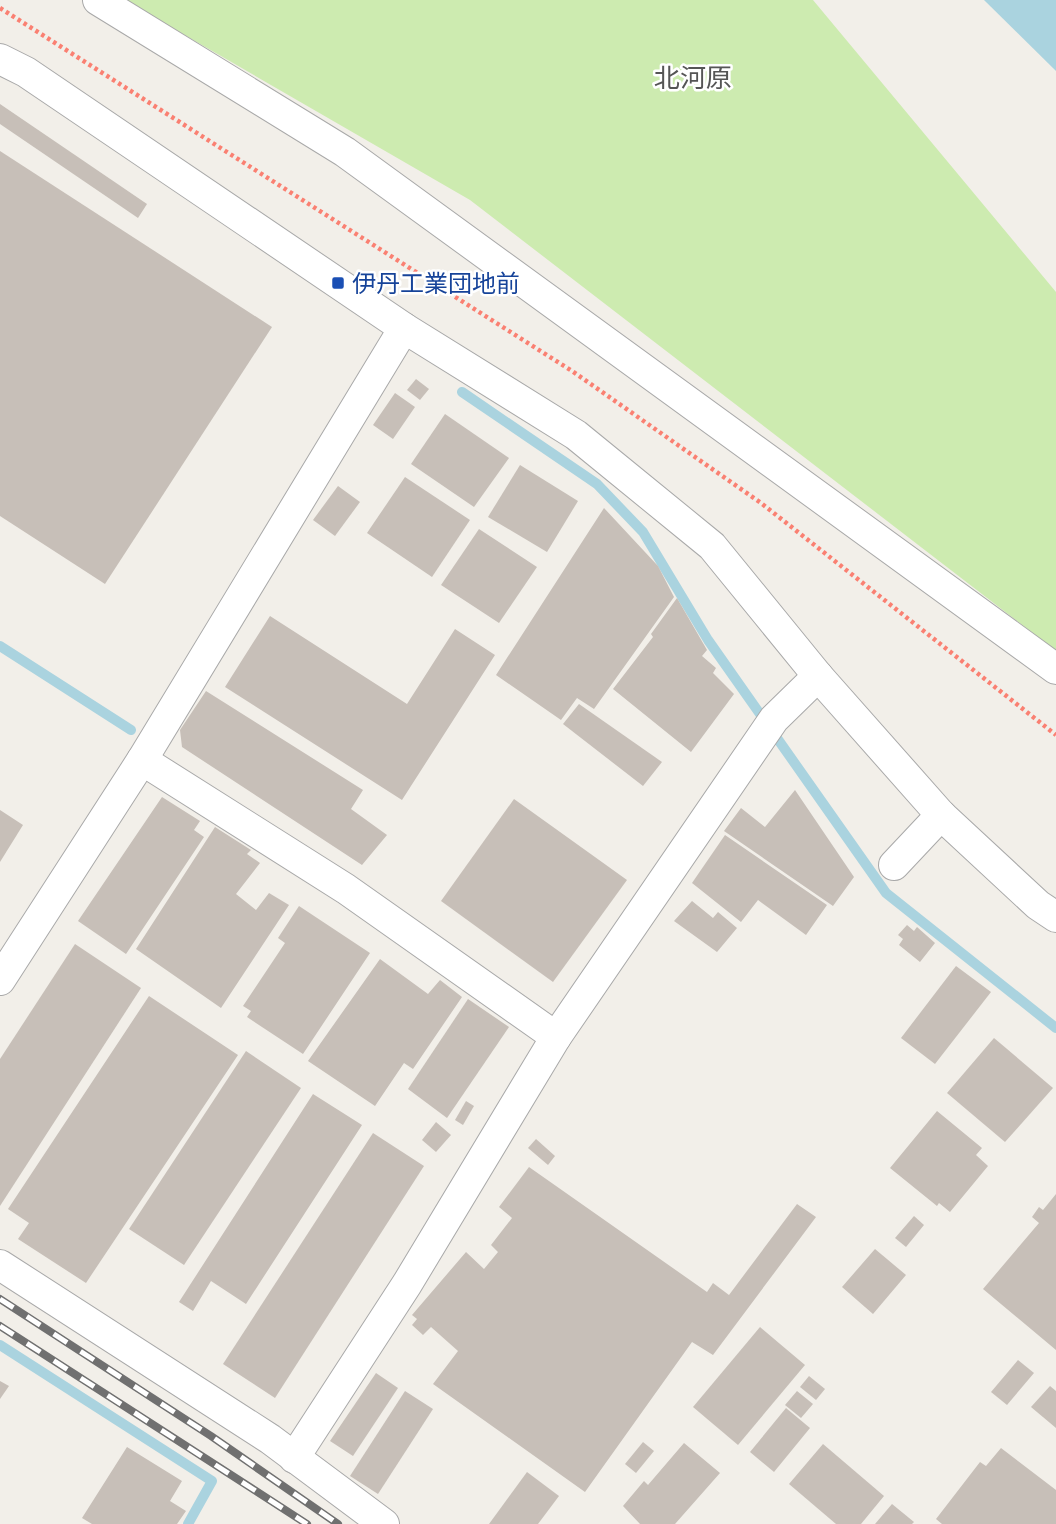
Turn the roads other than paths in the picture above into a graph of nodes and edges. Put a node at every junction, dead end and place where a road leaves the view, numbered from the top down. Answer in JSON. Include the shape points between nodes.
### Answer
{"nodes":[{"id":1,"x":98,"y":0,"type":"edge"},
{"id":2,"x":0,"y":58,"type":"edge"},
{"id":3,"x":404,"y":328,"type":"junction"},
{"id":4,"x":1056,"y":669,"type":"edge"},
{"id":5,"x":818,"y":676,"type":"junction"},
{"id":6,"x":142,"y":760,"type":"junction"},
{"id":7,"x":941,"y":815,"type":"junction"},
{"id":8,"x":894,"y":865,"type":"dead end"},
{"id":9,"x":1056,"y":916,"type":"edge"},
{"id":10,"x":0,"y":980,"type":"edge"},
{"id":11,"x":556,"y":1037,"type":"junction"},
{"id":12,"x":0,"y":1265,"type":"edge"},
{"id":13,"x":294,"y":1458,"type":"junction"},
{"id":14,"x":384,"y":1524,"type":"edge"}],
"edges":[{"from":1,"to":4,"type":"street","via":[[345,152]]},
{"from":2,"to":3,"type":"street"},
{"from":3,"to":5,"type":"street","via":[[576,435],[712,546]]},
{"from":3,"to":6,"type":"street"},
{"from":5,"to":7,"type":"street"},
{"from":5,"to":11,"type":"street","via":[[774,719]]},
{"from":6,"to":10,"type":"street"},
{"from":6,"to":11,"type":"street","via":[[346,889]]},
{"from":7,"to":8,"type":"street"},
{"from":7,"to":9,"type":"street","via":[[1038,905]]},
{"from":11,"to":13,"type":"street","via":[[407,1284]]},
{"from":12,"to":13,"type":"street"},
{"from":13,"to":14,"type":"street"}]}
